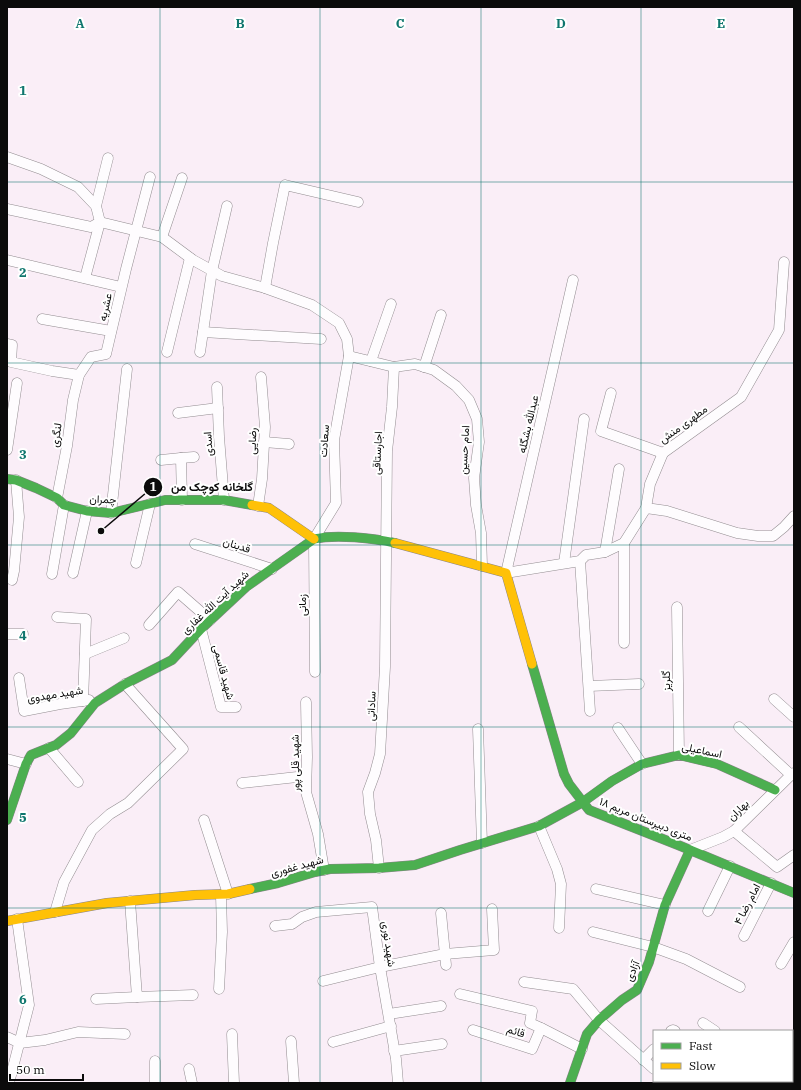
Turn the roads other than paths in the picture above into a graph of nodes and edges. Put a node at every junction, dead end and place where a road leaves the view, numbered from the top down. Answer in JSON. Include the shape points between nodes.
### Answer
{"nodes":[{"id":1,"x":7,"y":157,"type":"edge"},
{"id":2,"x":108,"y":158,"type":"dead end"},
{"id":3,"x":150,"y":177,"type":"dead end"},
{"id":4,"x":182,"y":178,"type":"dead end"},
{"id":5,"x":358,"y":202,"type":"dead end"},
{"id":6,"x":96,"y":206,"type":"junction"},
{"id":7,"x":227,"y":206,"type":"dead end"},
{"id":8,"x":7,"y":209,"type":"edge"},
{"id":9,"x":100,"y":222,"type":"junction"},
{"id":10,"x":136,"y":230,"type":"junction"},
{"id":11,"x":162,"y":237,"type":"junction"},
{"id":12,"x":190,"y":258,"type":"junction"},
{"id":13,"x":7,"y":260,"type":"edge"},
{"id":14,"x":784,"y":262,"type":"dead end"},
{"id":15,"x":212,"y":271,"type":"junction"},
{"id":16,"x":85,"y":278,"type":"junction"},
{"id":17,"x":574,"y":280,"type":"dead end"},
{"id":18,"x":121,"y":287,"type":"junction"},
{"id":19,"x":265,"y":288,"type":"junction"},
{"id":20,"x":391,"y":304,"type":"dead end"},
{"id":21,"x":441,"y":315,"type":"dead end"},
{"id":22,"x":42,"y":319,"type":"dead end"},
{"id":23,"x":112,"y":331,"type":"junction"},
{"id":24,"x":203,"y":332,"type":"junction"},
{"id":25,"x":321,"y":339,"type":"dead end"},
{"id":26,"x":7,"y":344,"type":"edge"},
{"id":27,"x":167,"y":352,"type":"dead end"},
{"id":28,"x":200,"y":352,"type":"dead end"},
{"id":29,"x":349,"y":356,"type":"junction"},
{"id":30,"x":371,"y":361,"type":"junction"},
{"id":31,"x":394,"y":367,"type":"junction"},
{"id":32,"x":424,"y":367,"type":"junction"},
{"id":33,"x":127,"y":369,"type":"dead end"},
{"id":34,"x":79,"y":375,"type":"junction"},
{"id":35,"x":261,"y":377,"type":"dead end"},
{"id":36,"x":17,"y":383,"type":"dead end"},
{"id":37,"x":217,"y":387,"type":"dead end"},
{"id":38,"x":611,"y":393,"type":"dead end"},
{"id":39,"x":218,"y":408,"type":"junction"},
{"id":40,"x":178,"y":412,"type":"dead end"},
{"id":41,"x":584,"y":418,"type":"dead end"},
{"id":42,"x":264,"y":442,"type":"junction"},
{"id":43,"x":289,"y":444,"type":"dead end"},
{"id":44,"x":7,"y":450,"type":"edge"},
{"id":45,"x":663,"y":453,"type":"junction"},
{"id":46,"x":194,"y":457,"type":"dead end"},
{"id":47,"x":181,"y":458,"type":"junction"},
{"id":48,"x":161,"y":460,"type":"dead end"},
{"id":49,"x":619,"y":469,"type":"dead end"},
{"id":50,"x":11,"y":479,"type":"edge"},
{"id":51,"x":182,"y":500,"type":"junction"},
{"id":52,"x":224,"y":500,"type":"junction"},
{"id":53,"x":60,"y":502,"type":"junction"},
{"id":54,"x":150,"y":504,"type":"junction"},
{"id":55,"x":258,"y":506,"type":"junction"},
{"id":56,"x":646,"y":508,"type":"junction"},
{"id":57,"x":87,"y":511,"type":"junction"},
{"id":58,"x":111,"y":513,"type":"junction"},
{"id":59,"x":794,"y":516,"type":"edge"},
{"id":60,"x":314,"y":539,"type":"junction"},
{"id":61,"x":386,"y":541,"type":"junction"},
{"id":62,"x":624,"y":543,"type":"junction"},
{"id":63,"x":196,"y":544,"type":"dead end"},
{"id":64,"x":605,"y":552,"type":"junction"},
{"id":65,"x":580,"y":561,"type":"junction"},
{"id":66,"x":136,"y":563,"type":"dead end"},
{"id":67,"x":564,"y":564,"type":"junction"},
{"id":68,"x":482,"y":566,"type":"junction"},
{"id":69,"x":272,"y":568,"type":"junction"},
{"id":70,"x":73,"y":573,"type":"dead end"},
{"id":71,"x":506,"y":573,"type":"junction"},
{"id":72,"x":52,"y":574,"type":"dead end"},
{"id":73,"x":12,"y":580,"type":"dead end"},
{"id":74,"x":677,"y":607,"type":"dead end"},
{"id":75,"x":57,"y":617,"type":"dead end"},
{"id":76,"x":210,"y":620,"type":"junction"},
{"id":77,"x":149,"y":625,"type":"dead end"},
{"id":78,"x":201,"y":629,"type":"junction"},
{"id":79,"x":7,"y":634,"type":"edge"},
{"id":80,"x":23,"y":634,"type":"dead end"},
{"id":81,"x":124,"y":638,"type":"dead end"},
{"id":82,"x":624,"y":643,"type":"dead end"},
{"id":83,"x":85,"y":654,"type":"junction"},
{"id":84,"x":315,"y":672,"type":"dead end"},
{"id":85,"x":19,"y":678,"type":"dead end"},
{"id":86,"x":125,"y":684,"type":"junction"},
{"id":87,"x":638,"y":684,"type":"dead end"},
{"id":88,"x":589,"y":686,"type":"junction"},
{"id":89,"x":774,"y":699,"type":"dead end"},
{"id":90,"x":99,"y":700,"type":"junction"},
{"id":91,"x":83,"y":701,"type":"junction"},
{"id":92,"x":306,"y":702,"type":"dead end"},
{"id":93,"x":236,"y":707,"type":"dead end"},
{"id":94,"x":590,"y":711,"type":"dead end"},
{"id":95,"x":794,"y":717,"type":"edge"},
{"id":96,"x":618,"y":728,"type":"dead end"},
{"id":97,"x":739,"y":728,"type":"dead end"},
{"id":98,"x":478,"y":729,"type":"dead end"},
{"id":99,"x":50,"y":748,"type":"junction"},
{"id":100,"x":679,"y":754,"type":"junction"},
{"id":101,"x":7,"y":759,"type":"edge"},
{"id":102,"x":26,"y":764,"type":"junction"},
{"id":103,"x":642,"y":764,"type":"junction"},
{"id":104,"x":792,"y":774,"type":"edge"},
{"id":105,"x":306,"y":776,"type":"junction"},
{"id":106,"x":78,"y":782,"type":"dead end"},
{"id":107,"x":242,"y":783,"type":"dead end"},
{"id":108,"x":774,"y":790,"type":"junction"},
{"id":109,"x":583,"y":802,"type":"junction"},
{"id":110,"x":7,"y":820,"type":"edge"},
{"id":111,"x":204,"y":820,"type":"dead end"},
{"id":112,"x":539,"y":826,"type":"junction"},
{"id":113,"x":734,"y":831,"type":"junction"},
{"id":114,"x":482,"y":843,"type":"junction"},
{"id":115,"x":690,"y":850,"type":"junction"},
{"id":116,"x":794,"y":854,"type":"edge"},
{"id":117,"x":730,"y":866,"type":"junction"},
{"id":118,"x":379,"y":868,"type":"junction"},
{"id":119,"x":324,"y":870,"type":"junction"},
{"id":120,"x":771,"y":883,"type":"junction"},
{"id":121,"x":596,"y":889,"type":"dead end"},
{"id":122,"x":794,"y":893,"type":"edge"},
{"id":123,"x":225,"y":894,"type":"junction"},
{"id":124,"x":130,"y":901,"type":"junction"},
{"id":125,"x":665,"y":905,"type":"junction"},
{"id":126,"x":492,"y":909,"type":"dead end"},
{"id":127,"x":708,"y":911,"type":"dead end"},
{"id":128,"x":55,"y":912,"type":"junction"},
{"id":129,"x":441,"y":913,"type":"dead end"},
{"id":130,"x":12,"y":920,"type":"edge"},
{"id":131,"x":275,"y":926,"type":"dead end"},
{"id":132,"x":559,"y":928,"type":"dead end"},
{"id":133,"x":593,"y":932,"type":"dead end"},
{"id":134,"x":744,"y":936,"type":"dead end"},
{"id":135,"x":794,"y":942,"type":"edge"},
{"id":136,"x":653,"y":947,"type":"junction"},
{"id":137,"x":445,"y":954,"type":"junction"},
{"id":138,"x":781,"y":964,"type":"dead end"},
{"id":139,"x":446,"y":965,"type":"dead end"},
{"id":140,"x":380,"y":967,"type":"junction"},
{"id":141,"x":323,"y":981,"type":"dead end"},
{"id":142,"x":524,"y":982,"type":"dead end"},
{"id":143,"x":740,"y":987,"type":"dead end"},
{"id":144,"x":219,"y":989,"type":"dead end"},
{"id":145,"x":460,"y":994,"type":"dead end"},
{"id":146,"x":193,"y":995,"type":"dead end"},
{"id":147,"x":137,"y":998,"type":"junction"},
{"id":148,"x":96,"y":999,"type":"dead end"},
{"id":149,"x":441,"y":1006,"type":"dead end"},
{"id":150,"x":389,"y":1014,"type":"junction"},
{"id":151,"x":598,"y":1020,"type":"junction"},
{"id":152,"x":703,"y":1023,"type":"dead end"},
{"id":153,"x":391,"y":1026,"type":"junction"},
{"id":154,"x":541,"y":1028,"type":"junction"},
{"id":155,"x":473,"y":1030,"type":"dead end"},
{"id":156,"x":714,"y":1030,"type":"edge"},
{"id":157,"x":125,"y":1034,"type":"dead end"},
{"id":158,"x":232,"y":1034,"type":"dead end"},
{"id":159,"x":7,"y":1038,"type":"edge"},
{"id":160,"x":291,"y":1041,"type":"dead end"},
{"id":161,"x":333,"y":1042,"type":"dead end"},
{"id":162,"x":20,"y":1043,"type":"junction"},
{"id":163,"x":442,"y":1044,"type":"dead end"},
{"id":164,"x":582,"y":1048,"type":"junction"},
{"id":165,"x":653,"y":1050,"type":"edge"},
{"id":166,"x":394,"y":1051,"type":"junction"},
{"id":167,"x":643,"y":1060,"type":"junction"},
{"id":168,"x":155,"y":1061,"type":"dead end"},
{"id":169,"x":653,"y":1068,"type":"edge"},
{"id":170,"x":189,"y":1069,"type":"dead end"},
{"id":171,"x":9,"y":1083,"type":"edge"},
{"id":172,"x":155,"y":1083,"type":"edge"},
{"id":173,"x":192,"y":1083,"type":"edge"},
{"id":174,"x":234,"y":1083,"type":"edge"},
{"id":175,"x":294,"y":1083,"type":"edge"},
{"id":176,"x":398,"y":1083,"type":"edge"},
{"id":177,"x":570,"y":1083,"type":"edge"}],
"edges":[{"from":1,"to":6,"type":"street","via":[[41,169],[78,187]]},
{"from":2,"to":6,"type":"street"},
{"from":3,"to":10,"type":"street","name":"عشریه"},
{"from":4,"to":11,"type":"street"},
{"from":5,"to":19,"type":"street","via":[[285,186]]},
{"from":6,"to":9,"type":"street"},
{"from":7,"to":15,"type":"street"},
{"from":8,"to":9,"type":"street","via":[[91,226]]},
{"from":9,"to":10,"type":"street"},
{"from":9,"to":16,"type":"street"},
{"from":10,"to":11,"type":"street"},
{"from":10,"to":18,"type":"street","name":"عشریه"},
{"from":11,"to":12,"type":"street"},
{"from":12,"to":15,"type":"street"},
{"from":12,"to":27,"type":"street"},
{"from":13,"to":16,"type":"street"},
{"from":14,"to":45,"type":"street","name":"مطهری منش","via":[[779,330],[741,397]]},
{"from":15,"to":19,"type":"street"},
{"from":15,"to":24,"type":"street"},
{"from":16,"to":18,"type":"street"},
{"from":17,"to":71,"type":"street","name":"عبدالله بشگله"},
{"from":18,"to":23,"type":"street","name":"عشریه"},
{"from":19,"to":29,"type":"street","name":"سعادت","via":[[312,305],[339,323],[347,339]]},
{"from":20,"to":30,"type":"street"},
{"from":21,"to":32,"type":"street"},
{"from":22,"to":23,"type":"street"},
{"from":23,"to":34,"type":"street","name":"عشریه","via":[[106,354],[91,357]]},
{"from":24,"to":25,"type":"street"},
{"from":24,"to":28,"type":"street"},
{"from":26,"to":34,"type":"street","via":[[12,344],[11,362]]},
{"from":29,"to":30,"type":"street"},
{"from":29,"to":60,"type":"street","name":"سعادت","via":[[334,440],[336,503]]},
{"from":30,"to":31,"type":"street"},
{"from":31,"to":32,"type":"street","name":"امام حسین","via":[[415,364]]},
{"from":31,"to":61,"type":"street","name":"اجارستاقی","via":[[387,451]]},
{"from":32,"to":68,"type":"street","name":"امام حسین","via":[[434,370],[456,386],[469,400],[477,419],[479,442],[474,478]]},
{"from":33,"to":58,"type":"street"},
{"from":34,"to":53,"type":"street","name":"لنگری","via":[[73,400]]},
{"from":35,"to":42,"type":"street","name":"رضایی"},
{"from":36,"to":44,"type":"street"},
{"from":37,"to":39,"type":"street","name":"اسدی"},
{"from":38,"to":45,"type":"street","via":[[602,431]]},
{"from":39,"to":40,"type":"street"},
{"from":39,"to":52,"type":"street","name":"اسدی"},
{"from":41,"to":67,"type":"street"},
{"from":42,"to":43,"type":"street"},
{"from":42,"to":55,"type":"street","name":"رضایی"},
{"from":45,"to":56,"type":"street","name":"مطهری منش","via":[[650,484]]},
{"from":46,"to":47,"type":"street"},
{"from":47,"to":48,"type":"street"},
{"from":47,"to":51,"type":"street"},
{"from":49,"to":64,"type":"street"},
{"from":50,"to":53,"type":"street","name":"چمران","via":[[36,488]]},
{"from":50,"to":73,"type":"street","via":[[19,517]]},
{"from":51,"to":52,"type":"street","name":"چمران"},
{"from":51,"to":54,"type":"street","name":"چمران","via":[[165,500]]},
{"from":52,"to":55,"type":"street","name":"چمران"},
{"from":53,"to":57,"type":"street","name":"چمران"},
{"from":53,"to":72,"type":"street","name":"لنگری"},
{"from":54,"to":58,"type":"street","name":"چمران"},
{"from":54,"to":66,"type":"street"},
{"from":55,"to":60,"type":"street","name":"چمران","via":[[269,508]]},
{"from":56,"to":59,"type":"street","via":[[667,511],[737,533],[758,536],[773,536]]},
{"from":56,"to":62,"type":"street","name":"مطهری منش"},
{"from":57,"to":58,"type":"street","name":"چمران"},
{"from":57,"to":70,"type":"street"},
{"from":60,"to":61,"type":"street","via":[[359,538]]},
{"from":60,"to":69,"type":"street","name":"شهید آیت الله غفاری"},
{"from":60,"to":84,"type":"street","name":"زمانی"},
{"from":61,"to":68,"type":"street"},
{"from":61,"to":118,"type":"street","name":"ساداتی","via":[[385,668],[380,754],[368,792]]},
{"from":62,"to":64,"type":"street"},
{"from":62,"to":82,"type":"street"},
{"from":63,"to":69,"type":"street","name":"قدبنان"},
{"from":64,"to":65,"type":"street","via":[[586,555]]},
{"from":65,"to":67,"type":"street"},
{"from":65,"to":88,"type":"street"},
{"from":67,"to":71,"type":"street"},
{"from":68,"to":71,"type":"street"},
{"from":69,"to":76,"type":"street","name":"شهید آیت الله غفاری","via":[[246,587]]},
{"from":71,"to":109,"type":"street","name":"۱۸ متری دبیرستان مریم","via":[[564,774]]},
{"from":74,"to":100,"type":"street","name":"گلریز"},
{"from":75,"to":83,"type":"street","via":[[86,618]]},
{"from":76,"to":77,"type":"street","via":[[178,592]]},
{"from":76,"to":78,"type":"street","name":"شهید آیت الله غفاری"},
{"from":78,"to":86,"type":"street","name":"شهید آیت الله غفاری","via":[[172,660]]},
{"from":78,"to":93,"type":"street","name":"شهید قاسمی","via":[[220,707]]},
{"from":79,"to":80,"type":"street"},
{"from":81,"to":83,"type":"street"},
{"from":83,"to":91,"type":"street"},
{"from":85,"to":91,"type":"street","name":"شهید مهدوی","via":[[24,711]]},
{"from":86,"to":90,"type":"street","name":"شهید آیت الله غفاری"},
{"from":86,"to":128,"type":"street","via":[[183,749],[128,803],[92,830],[64,882]]},
{"from":87,"to":88,"type":"street"},
{"from":88,"to":94,"type":"street"},
{"from":89,"to":95,"type":"street"},
{"from":90,"to":91,"type":"street","name":"شهید مهدوی"},
{"from":90,"to":99,"type":"street","name":"شهید آیت الله غفاری","via":[[71,733]]},
{"from":92,"to":105,"type":"street","name":"شهید قلی پور"},
{"from":96,"to":103,"type":"street"},
{"from":97,"to":104,"type":"street"},
{"from":98,"to":114,"type":"street"},
{"from":99,"to":102,"type":"street","name":"شهید آیت الله غفاری","via":[[31,755]]},
{"from":99,"to":106,"type":"street"},
{"from":100,"to":103,"type":"street","name":"اسماعیلی"},
{"from":100,"to":108,"type":"street","name":"اسماعیلی","via":[[717,764]]},
{"from":101,"to":102,"type":"street"},
{"from":102,"to":110,"type":"street"},
{"from":103,"to":109,"type":"street","name":"اسماعیلی"},
{"from":104,"to":108,"type":"street","name":"بهاران"},
{"from":105,"to":107,"type":"street"},
{"from":105,"to":119,"type":"street","name":"شهید قلی پور","via":[[306,792],[318,834]]},
{"from":108,"to":113,"type":"street","name":"بهاران"},
{"from":109,"to":112,"type":"street","name":"شهید غفوری"},
{"from":109,"to":115,"type":"street","name":"۱۸ متری دبیرستان مریم","via":[[589,810]]},
{"from":111,"to":123,"type":"street"},
{"from":112,"to":114,"type":"street","name":"شهید غفوری"},
{"from":112,"to":132,"type":"street","via":[[561,884]]},
{"from":113,"to":115,"type":"street","name":"بهاران"},
{"from":113,"to":116,"type":"street","via":[[777,867]]},
{"from":114,"to":118,"type":"street","name":"شهید غفوری","via":[[415,865]]},
{"from":115,"to":117,"type":"street","name":"۱۸ متری دبیرستان مریم"},
{"from":115,"to":125,"type":"street","name":"آزادی"},
{"from":117,"to":120,"type":"street","name":"۱۸ متری دبیرستان مریم"},
{"from":117,"to":127,"type":"street"},
{"from":118,"to":119,"type":"street","name":"شهید غفوری"},
{"from":119,"to":123,"type":"street","name":"شهید غفوری","via":[[278,884]]},
{"from":120,"to":122,"type":"street","name":"۱۸ متری دبیرستان مریم"},
{"from":120,"to":134,"type":"street","name":"امام رضا ۴"},
{"from":121,"to":125,"type":"street"},
{"from":123,"to":124,"type":"street","name":"شهید غفوری"},
{"from":123,"to":144,"type":"street"},
{"from":124,"to":128,"type":"street","name":"شهید غفوری"},
{"from":124,"to":147,"type":"street"},
{"from":125,"to":136,"type":"street","name":"آزادی"},
{"from":126,"to":137,"type":"street","via":[[494,950]]},
{"from":128,"to":130,"type":"street","name":"شهید غفوری"},
{"from":129,"to":137,"type":"street"},
{"from":130,"to":162,"type":"street","via":[[30,1005]]},
{"from":131,"to":140,"type":"street","name":"شهید نوری","via":[[292,924],[316,912],[372,907]]},
{"from":133,"to":136,"type":"street"},
{"from":135,"to":138,"type":"street"},
{"from":136,"to":143,"type":"street","via":[[686,959]]},
{"from":136,"to":151,"type":"street","name":"آزادی","via":[[637,990]]},
{"from":137,"to":139,"type":"street"},
{"from":137,"to":140,"type":"street"},
{"from":140,"to":141,"type":"street"},
{"from":140,"to":150,"type":"street","name":"شهید نوری"},
{"from":142,"to":151,"type":"street","via":[[573,989]]},
{"from":145,"to":154,"type":"street","via":[[532,1011],[530,1023]]},
{"from":146,"to":147,"type":"street"},
{"from":147,"to":148,"type":"street"},
{"from":149,"to":150,"type":"street"},
{"from":150,"to":153,"type":"street","name":"شهید نوری"},
{"from":151,"to":164,"type":"street","name":"آزادی","via":[[587,1034]]},
{"from":151,"to":167,"type":"street"},
{"from":152,"to":156,"type":"street"},
{"from":153,"to":161,"type":"street"},
{"from":153,"to":166,"type":"street","name":"شهید نوری"},
{"from":154,"to":155,"type":"street","name":"قائم","via":[[532,1049]]},
{"from":154,"to":164,"type":"street","name":"قائم"},
{"from":157,"to":162,"type":"street","via":[[78,1032]]},
{"from":158,"to":174,"type":"street"},
{"from":159,"to":162,"type":"street"},
{"from":160,"to":175,"type":"street"},
{"from":162,"to":171,"type":"street"},
{"from":163,"to":166,"type":"street"},
{"from":164,"to":177,"type":"street","name":"آزادی"},
{"from":165,"to":167,"type":"street"},
{"from":166,"to":176,"type":"street","name":"شهید نوری"},
{"from":167,"to":169,"type":"street"},
{"from":168,"to":172,"type":"street"},
{"from":170,"to":173,"type":"street"}]}
